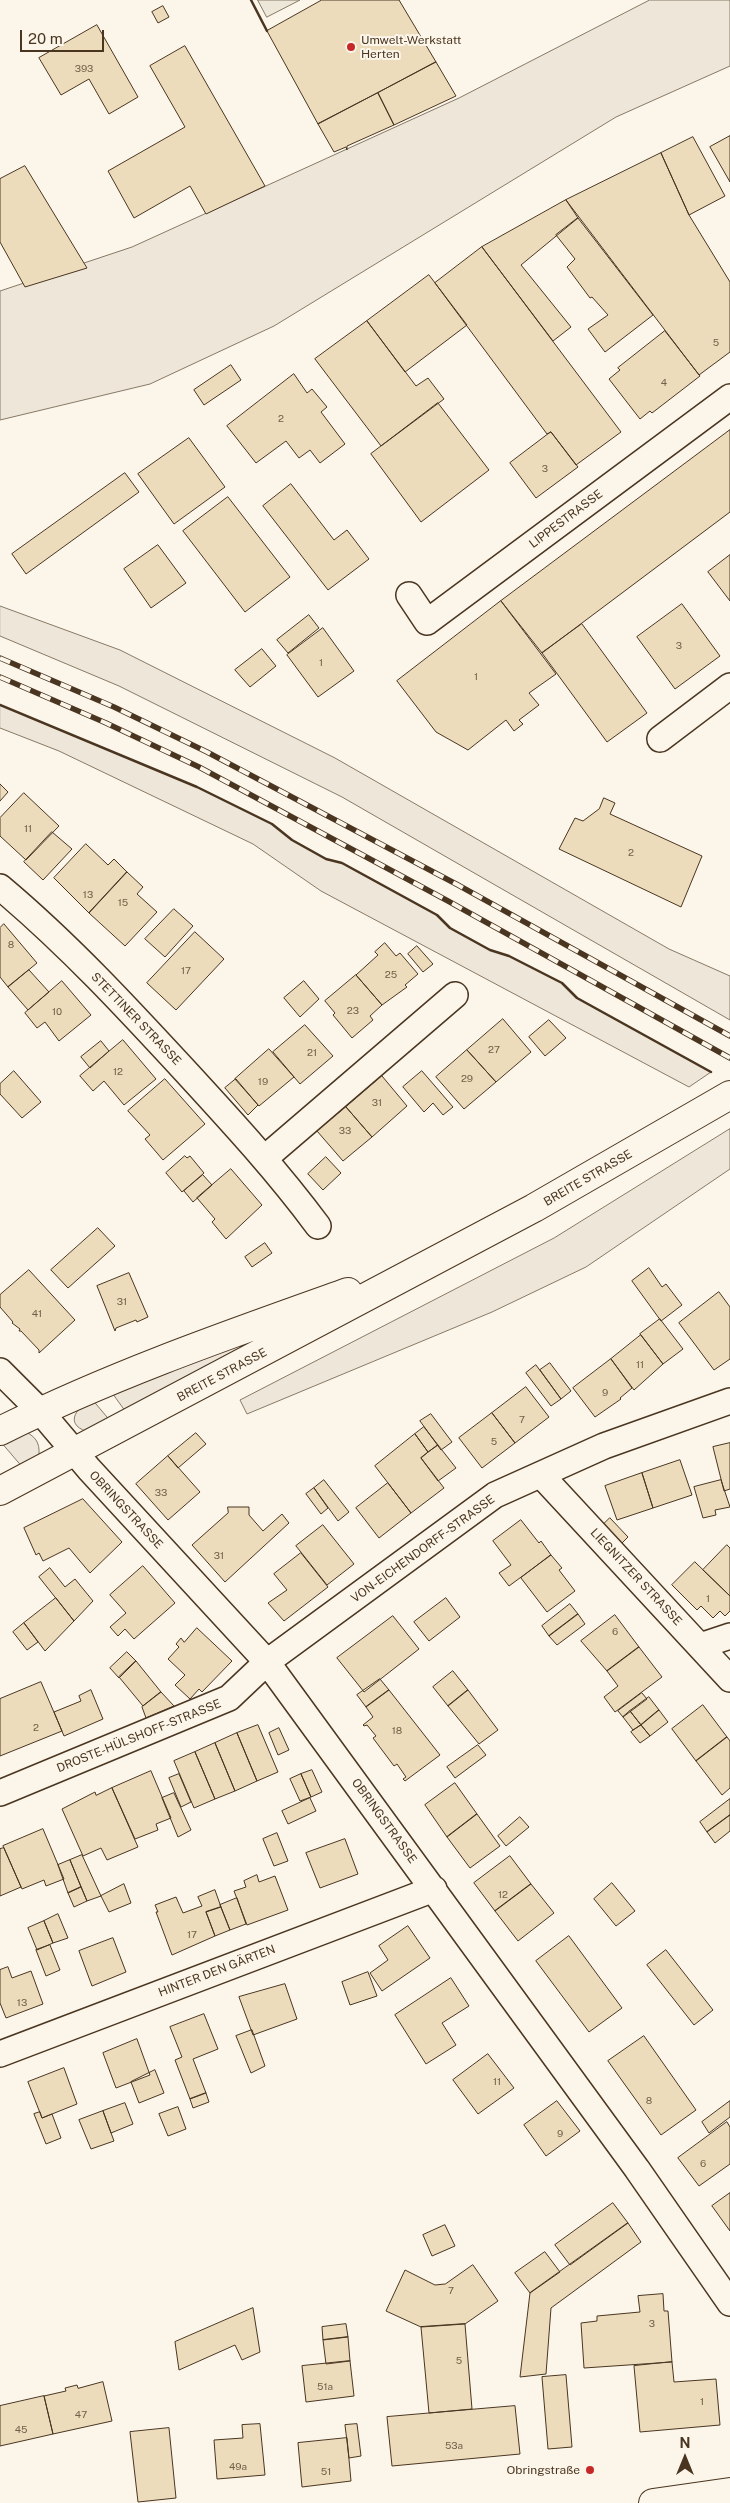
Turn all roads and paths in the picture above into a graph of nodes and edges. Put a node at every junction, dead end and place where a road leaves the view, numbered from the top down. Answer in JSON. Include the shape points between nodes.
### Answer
{"nodes":[{"id":1,"x":730,"y":397,"type":"edge"},
{"id":2,"x":409,"y":595,"type":"dead end"},
{"id":3,"x":730,"y":686,"type":"edge"},
{"id":4,"x":660,"y":739,"type":"dead end"},
{"id":5,"x":0,"y":887,"type":"edge"},
{"id":6,"x":455,"y":995,"type":"dead end"},
{"id":7,"x":724,"y":1099,"type":"edge"},
{"id":8,"x":265,"y":1158,"type":"junction"},
{"id":9,"x":318,"y":1226,"type":"dead end"},
{"id":10,"x":442,"y":1256,"type":"junction"},
{"id":11,"x":0,"y":1371,"type":"edge"},
{"id":12,"x":730,"y":1401,"type":"edge"},
{"id":13,"x":40,"y":1411,"type":"junction"},
{"id":14,"x":0,"y":1431,"type":"edge"},
{"id":15,"x":76,"y":1452,"type":"junction"},
{"id":16,"x":541,"y":1475,"type":"junction"},
{"id":17,"x":0,"y":1491,"type":"edge"},
{"id":18,"x":730,"y":1636,"type":"edge"},
{"id":19,"x":700,"y":1646,"type":"junction"},
{"id":20,"x":267,"y":1662,"type":"junction"},
{"id":21,"x":730,"y":1679,"type":"edge"},
{"id":22,"x":0,"y":1793,"type":"edge"},
{"id":23,"x":434,"y":1888,"type":"junction"},
{"id":24,"x":0,"y":2054,"type":"edge"},
{"id":25,"x":730,"y":2303,"type":"edge"},
{"id":26,"x":730,"y":2492,"type":"edge"},
{"id":27,"x":654,"y":2503,"type":"edge"}],
"edges":[{"from":1,"to":2,"type":"street","name":"LIPPESTRASSE","via":[[427,622]]},
{"from":3,"to":4,"type":"street"},
{"from":5,"to":8,"type":"street","name":"STETTINER STRASSE","via":[[96,976]]},
{"from":6,"to":8,"type":"street"},
{"from":7,"to":10,"type":"street","name":"BREITE STRASSE","via":[[534,1208]]},
{"from":8,"to":9,"type":"street","name":"STETTINER STRASSE"},
{"from":10,"to":13,"type":"street","name":"BREITE STRASSE","via":[[201,1345]]},
{"from":10,"to":15,"type":"street","name":"BREITE STRASSE"},
{"from":11,"to":13,"type":"street","name":"OBRINGSTRASSE"},
{"from":12,"to":16,"type":"street","name":"VON-EICHENDORFF-STRASSE","via":[[604,1446]]},
{"from":13,"to":14,"type":"street","name":"BREITE STRASSE"},
{"from":13,"to":15,"type":"street","name":"OBRINGSTRASSE"},
{"from":15,"to":17,"type":"street","name":"BREITE STRASSE"},
{"from":15,"to":20,"type":"street","name":"OBRINGSTRASSE"},
{"from":16,"to":19,"type":"street","name":"LIEGNITZER STRASSE"},
{"from":16,"to":20,"type":"street","name":"VON-EICHENDORFF-STRASSE","via":[[495,1494]]},
{"from":18,"to":19,"type":"street"},
{"from":19,"to":21,"type":"street","name":"LIEGNITZER STRASSE"},
{"from":20,"to":22,"type":"street","name":"DROSTE-HÜLSHOFF-STRASSE","via":[[229,1698]]},
{"from":20,"to":23,"type":"street","name":"OBRINGSTRASSE"},
{"from":23,"to":24,"type":"street","name":"HINTER DEN GÄRTEN"},
{"from":23,"to":25,"type":"street","name":"OBRINGSTRASSE"},
{"from":26,"to":27,"type":"street"}]}
